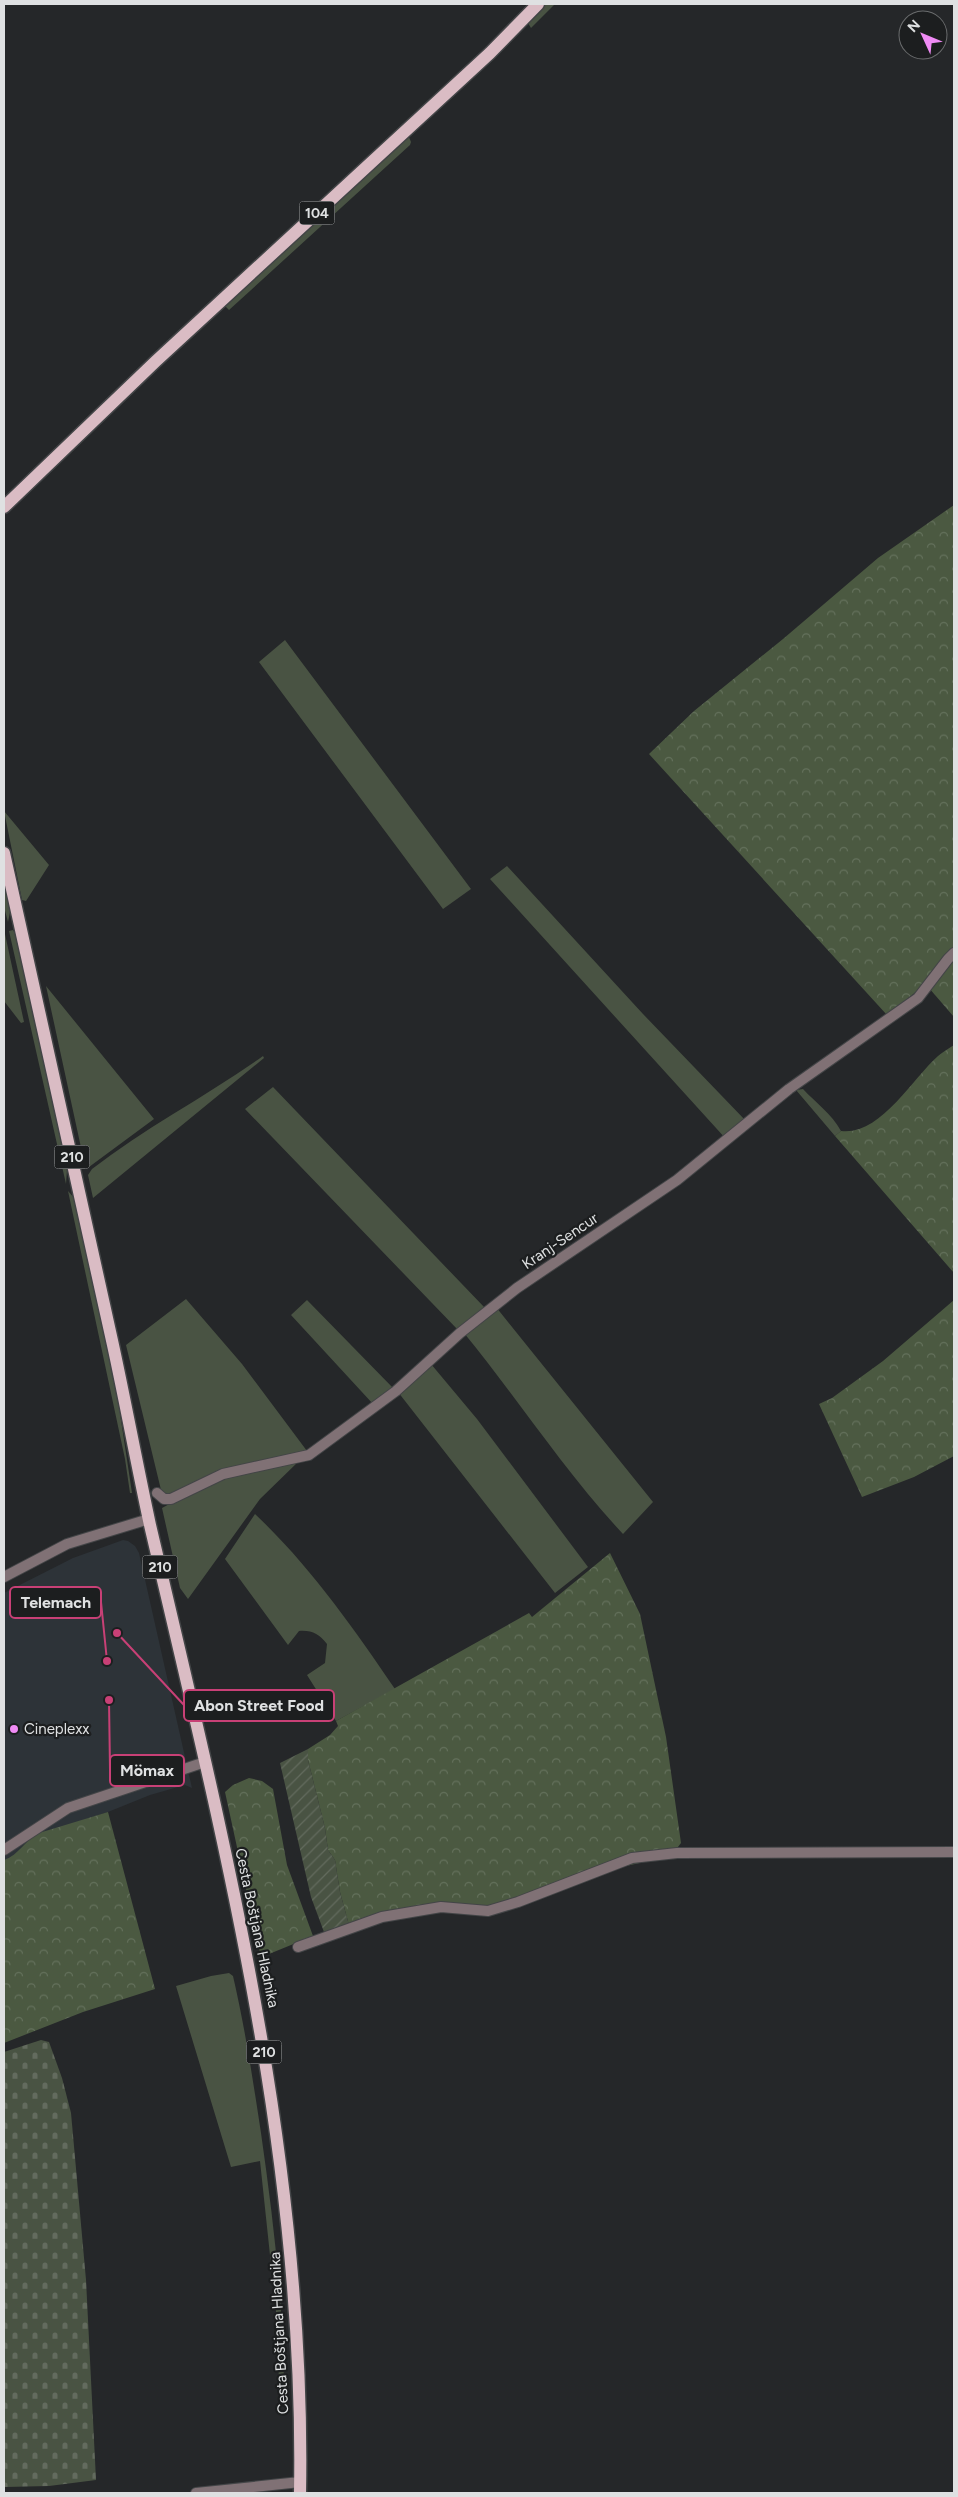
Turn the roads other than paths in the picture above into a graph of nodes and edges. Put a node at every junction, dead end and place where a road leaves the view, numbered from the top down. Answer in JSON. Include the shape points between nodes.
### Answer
{"nodes":[{"id":1,"x":538,"y":4,"type":"edge"},
{"id":2,"x":4,"y":508,"type":"edge"},
{"id":3,"x":4,"y":853,"type":"edge"},
{"id":4,"x":954,"y":953,"type":"edge"},
{"id":5,"x":157,"y":1493,"type":"dead end"},
{"id":6,"x":149,"y":1519,"type":"junction"},
{"id":7,"x":4,"y":1577,"type":"edge"},
{"id":8,"x":205,"y":1762,"type":"junction"},
{"id":9,"x":4,"y":1850,"type":"edge"},
{"id":10,"x":954,"y":1852,"type":"edge"},
{"id":11,"x":298,"y":1947,"type":"dead end"},
{"id":12,"x":300,"y":2487,"type":"edge"},
{"id":13,"x":196,"y":2493,"type":"edge"}],
"edges":[{"from":1,"to":2,"type":"main road","number":"104","via":[[490,53],[149,367]]},
{"from":3,"to":6,"type":"main road","name":"Cesta Boštjana Hladnika","number":"210"},
{"from":4,"to":5,"type":"street","name":"Kranj-Sencur","via":[[918,998],[789,1089],[677,1180],[517,1288],[460,1333],[396,1391],[309,1455],[223,1474],[171,1499],[164,1499]]},
{"from":6,"to":7,"type":"street","via":[[67,1544]]},
{"from":6,"to":8,"type":"main road","name":"Cesta Boštjana Hladnika","number":"210"},
{"from":8,"to":9,"type":"street","via":[[68,1808]]},
{"from":8,"to":12,"type":"main road","name":"Cesta Boštjana Hladnika","number":"210","via":[[257,2006],[279,2147],[296,2315],[301,2410]]},
{"from":10,"to":11,"type":"street","via":[[677,1853],[632,1858],[496,1909],[441,1908],[382,1917]]},
{"from":12,"to":13,"type":"street"}]}
